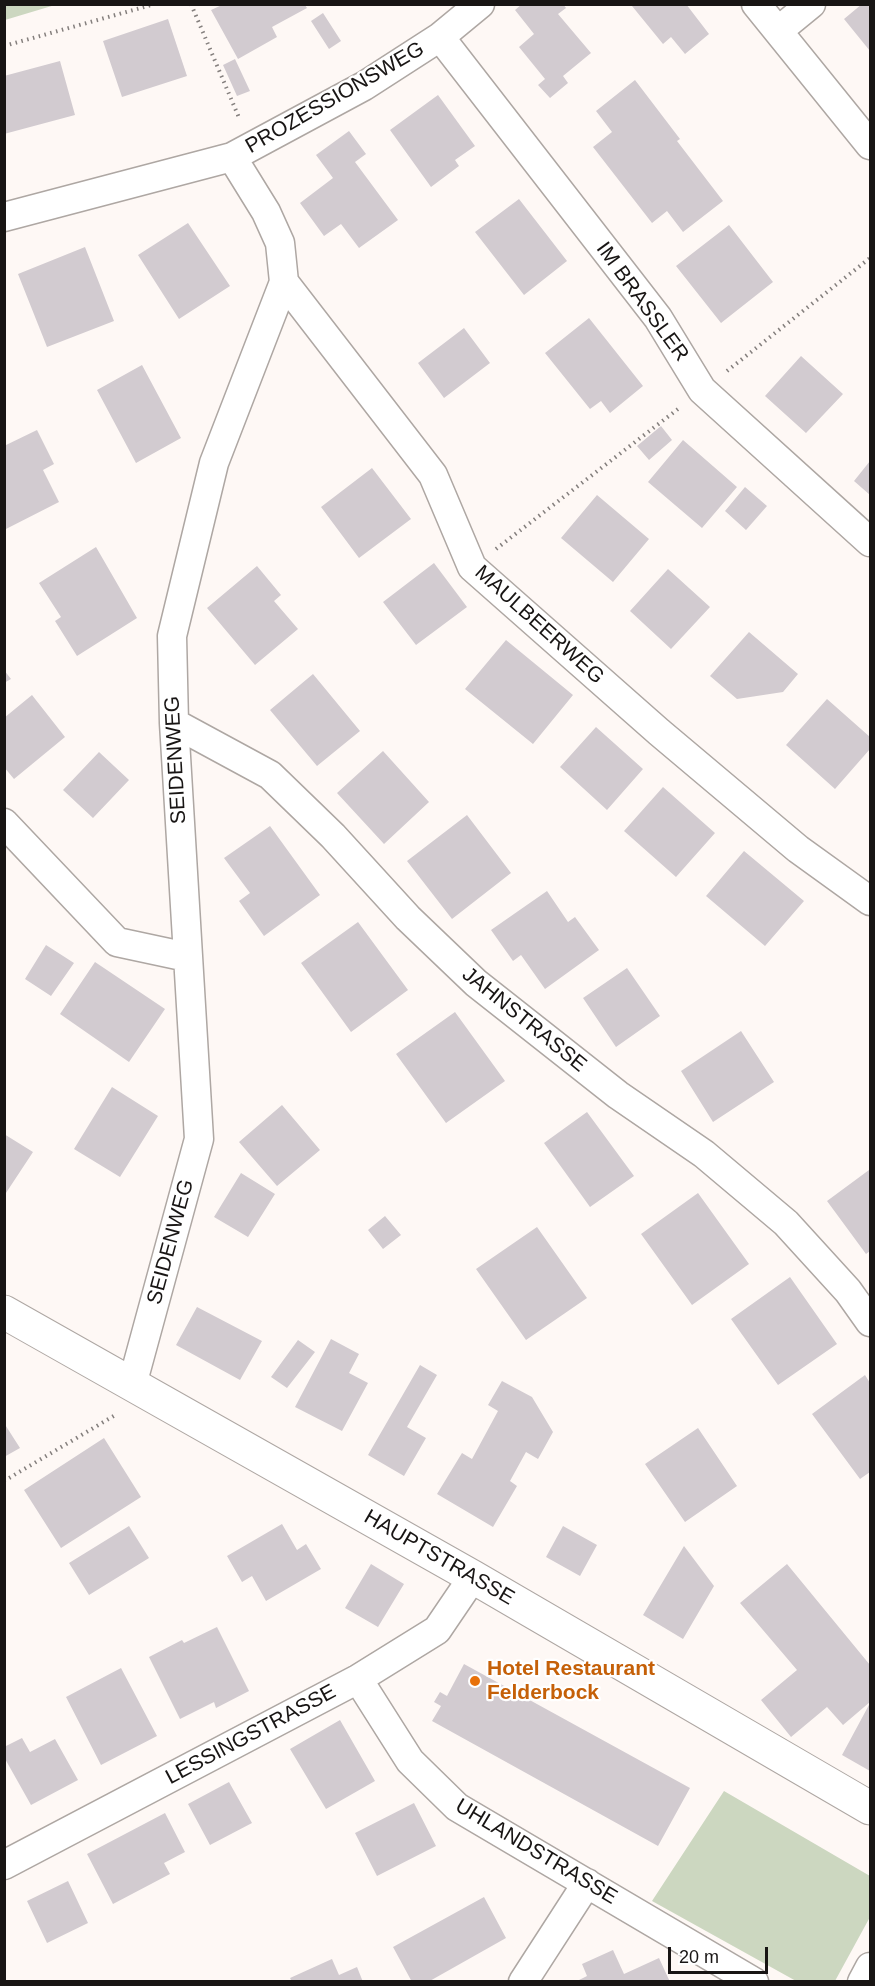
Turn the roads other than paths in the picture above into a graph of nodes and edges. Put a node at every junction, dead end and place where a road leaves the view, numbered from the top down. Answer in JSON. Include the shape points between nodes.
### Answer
{"nodes":[{"id":1,"x":480,"y":4,"type":"edge"},
{"id":2,"x":756,"y":4,"type":"edge"},
{"id":3,"x":811,"y":4,"type":"edge"},
{"id":4,"x":778,"y":31,"type":"junction"},
{"id":5,"x":440,"y":37,"type":"junction"},
{"id":6,"x":870,"y":145,"type":"edge"},
{"id":7,"x":232,"y":157,"type":"junction"},
{"id":8,"x":4,"y":217,"type":"edge"},
{"id":9,"x":284,"y":282,"type":"junction"},
{"id":10,"x":870,"y":542,"type":"edge"},
{"id":11,"x":174,"y":723,"type":"junction"},
{"id":12,"x":4,"y":823,"type":"edge"},
{"id":13,"x":870,"y":900,"type":"edge"},
{"id":14,"x":187,"y":957,"type":"junction"},
{"id":15,"x":4,"y":1312,"type":"edge"},
{"id":16,"x":870,"y":1322,"type":"edge"},
{"id":17,"x":141,"y":1390,"type":"junction"},
{"id":18,"x":473,"y":1577,"type":"junction"},
{"id":19,"x":358,"y":1679,"type":"junction"},
{"id":20,"x":870,"y":1808,"type":"edge"},
{"id":21,"x":4,"y":1865,"type":"edge"},
{"id":22,"x":587,"y":1883,"type":"junction"},
{"id":23,"x":870,"y":1967,"type":"edge"},
{"id":24,"x":523,"y":1982,"type":"edge"},
{"id":25,"x":754,"y":1982,"type":"edge"},
{"id":26,"x":862,"y":1982,"type":"edge"}],
"edges":[{"from":1,"to":5,"type":"street","name":"PROZESSIONSWEG"},
{"from":2,"to":4,"type":"street"},
{"from":3,"to":4,"type":"street"},
{"from":4,"to":6,"type":"street"},
{"from":5,"to":7,"type":"street","name":"PROZESSIONSWEG","via":[[364,86]]},
{"from":5,"to":10,"type":"street","name":"IM BRASSLER","via":[[658,318],[702,390]]},
{"from":7,"to":8,"type":"street","name":"PROZESSIONSWEG"},
{"from":7,"to":9,"type":"street","name":"SEIDENWEG","via":[[266,212],[279,243]]},
{"from":9,"to":11,"type":"street","name":"SEIDENWEG","via":[[214,463],[171,636]]},
{"from":9,"to":13,"type":"street","name":"MAULBEERWEG","via":[[433,475],[472,567],[798,849]]},
{"from":11,"to":14,"type":"street","name":"SEIDENWEG"},
{"from":11,"to":16,"type":"street","name":"JAHNSTRASSE","via":[[270,775],[476,983],[618,1095],[704,1154],[786,1223],[848,1291]]},
{"from":12,"to":14,"type":"street","via":[[117,942]]},
{"from":14,"to":17,"type":"street","name":"SEIDENWEG","via":[[199,1139]]},
{"from":15,"to":17,"type":"main road","name":"HAUPTSTRASSE"},
{"from":17,"to":18,"type":"main road","name":"HAUPTSTRASSE"},
{"from":18,"to":19,"type":"street","name":"LESSINGSTRASSE","via":[[437,1630]]},
{"from":18,"to":20,"type":"main road","name":"HAUPTSTRASSE"},
{"from":19,"to":21,"type":"street","name":"LESSINGSTRASSE"},
{"from":19,"to":22,"type":"street","name":"UHLANDSTRASSE","via":[[410,1761],[457,1807]]},
{"from":22,"to":24,"type":"street"},
{"from":22,"to":25,"type":"street","name":"UHLANDSTRASSE"},
{"from":23,"to":26,"type":"street"}]}
